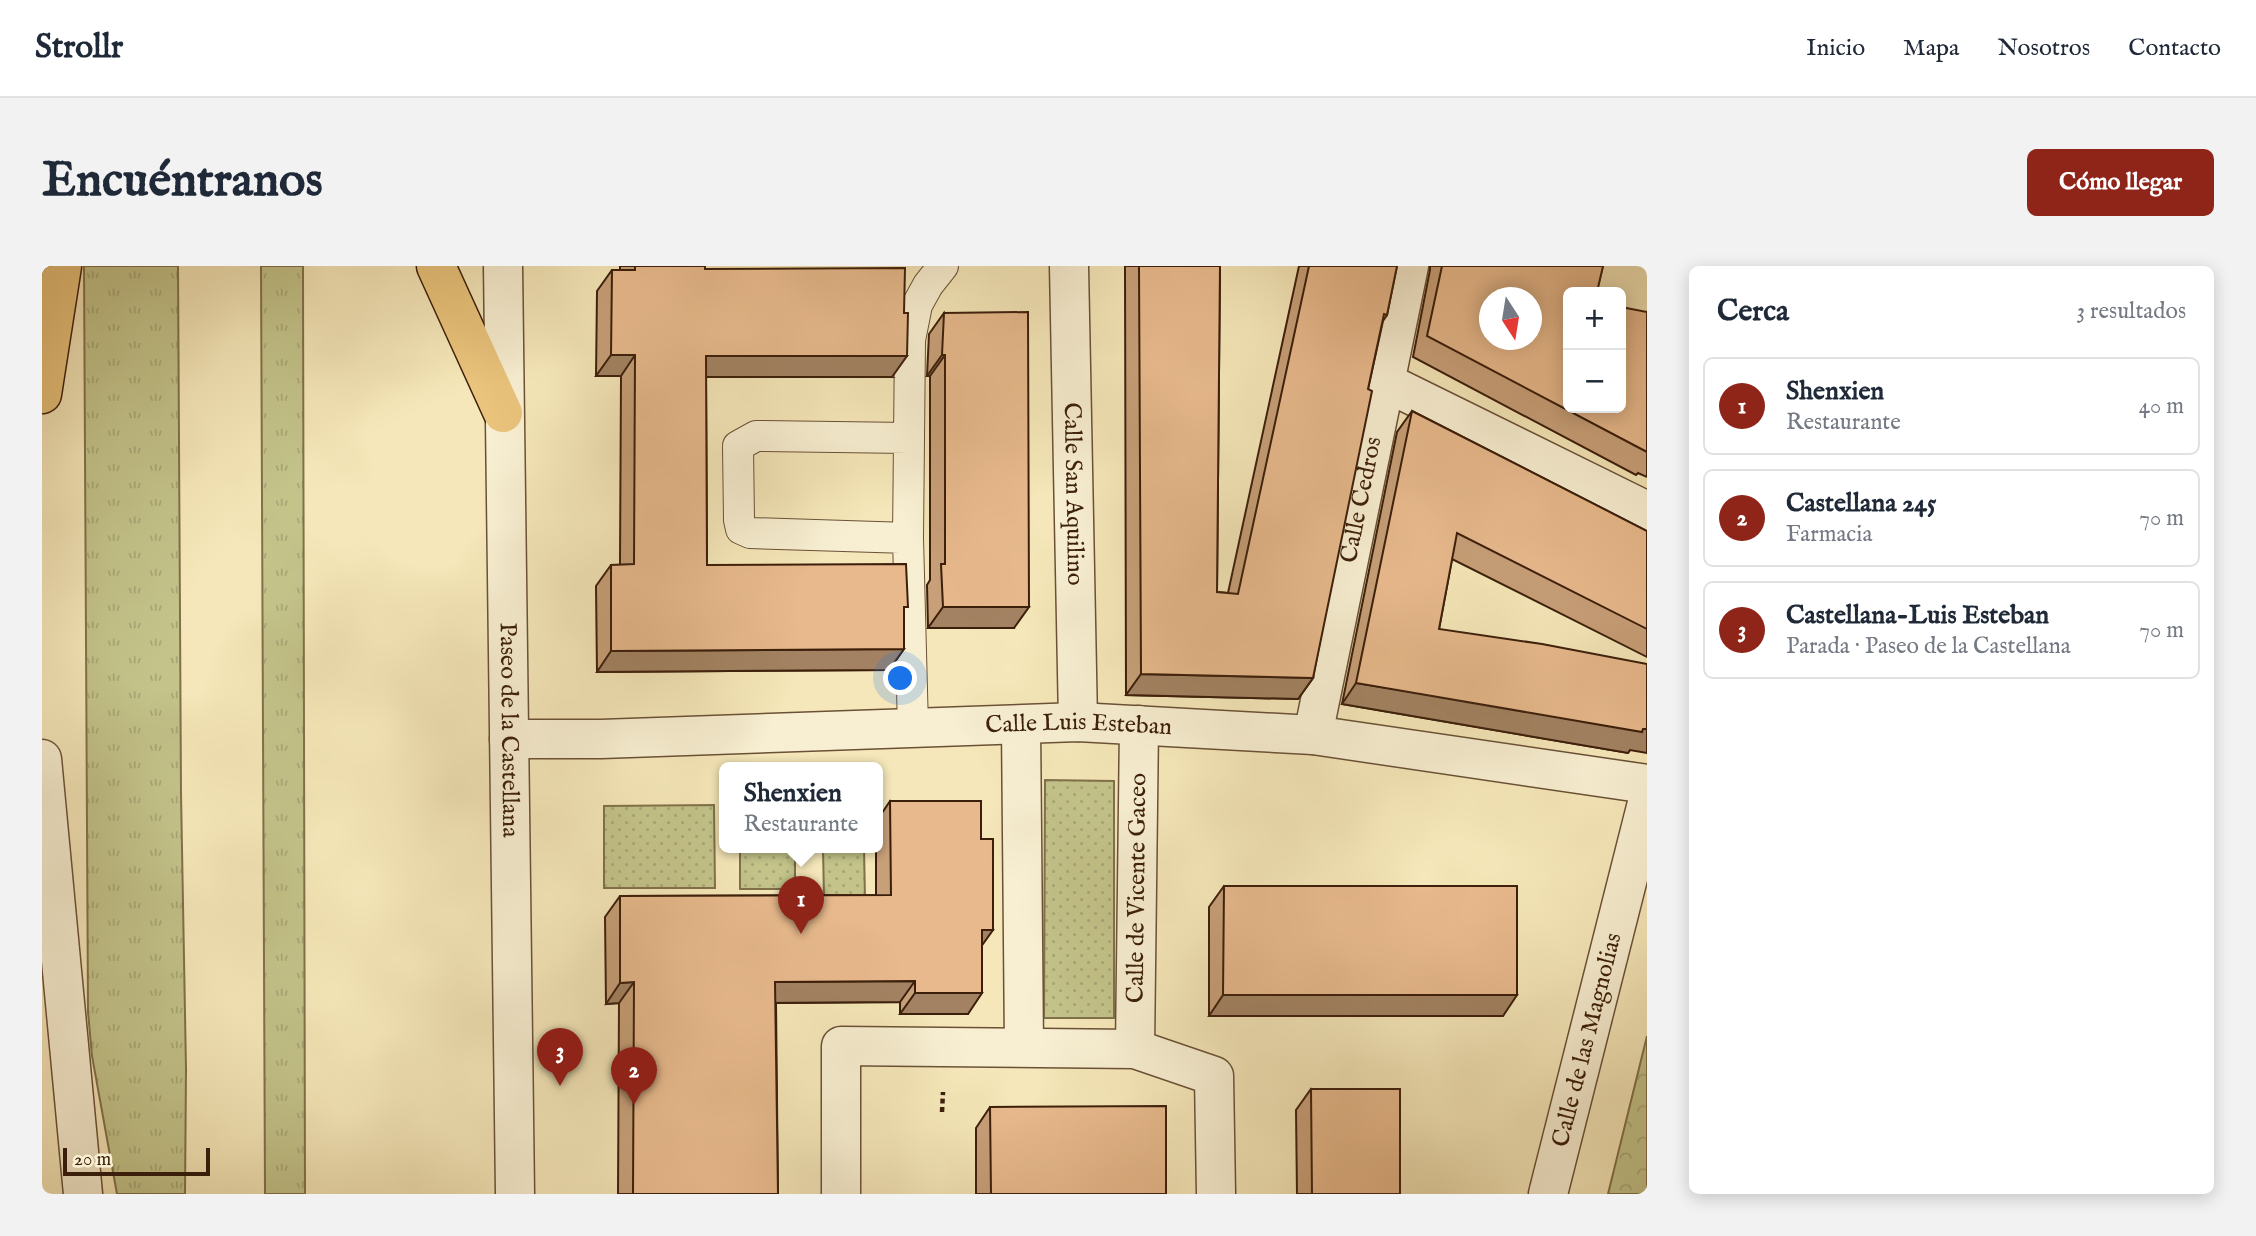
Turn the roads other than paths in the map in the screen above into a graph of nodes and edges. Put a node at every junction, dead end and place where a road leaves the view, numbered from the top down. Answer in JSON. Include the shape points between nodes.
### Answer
{"nodes":[{"id":1,"x":62,"y":266,"type":"edge"},
{"id":2,"x":436,"y":266,"type":"edge"},
{"id":3,"x":503,"y":266,"type":"edge"},
{"id":4,"x":943,"y":266,"type":"edge"},
{"id":5,"x":1069,"y":266,"type":"edge"},
{"id":6,"x":1409,"y":266,"type":"edge"},
{"id":7,"x":1385,"y":382,"type":"junction"},
{"id":8,"x":42,"y":394,"type":"edge"},
{"id":9,"x":503,"y":414,"type":"junction"},
{"id":10,"x":908,"y":438,"type":"junction"},
{"id":11,"x":1647,"y":511,"type":"edge"},
{"id":12,"x":908,"y":538,"type":"junction"},
{"id":13,"x":1078,"y":722,"type":"junction"},
{"id":14,"x":1021,"y":724,"type":"junction"},
{"id":15,"x":1139,"y":725,"type":"junction"},
{"id":16,"x":913,"y":728,"type":"junction"},
{"id":17,"x":1312,"y":735,"type":"junction"},
{"id":18,"x":509,"y":739,"type":"junction"},
{"id":19,"x":42,"y":759,"type":"edge"},
{"id":20,"x":1647,"y":784,"type":"edge"},
{"id":21,"x":1647,"y":803,"type":"edge"},
{"id":22,"x":1024,"y":1047,"type":"junction"},
{"id":23,"x":1135,"y":1049,"type":"junction"},
{"id":24,"x":83,"y":1194,"type":"edge"},
{"id":25,"x":515,"y":1194,"type":"edge"},
{"id":26,"x":841,"y":1194,"type":"edge"},
{"id":27,"x":1216,"y":1194,"type":"edge"},
{"id":28,"x":1548,"y":1194,"type":"edge"}],
"edges":[{"from":1,"to":8,"type":"highway"},
{"from":2,"to":9,"type":"highway"},
{"from":3,"to":9,"type":"street","name":"Paseo de la Castellana"},
{"from":4,"to":10,"type":"lane","via":[[917,306],[909,340]]},
{"from":5,"to":13,"type":"street","name":"Calle San Aquilino"},
{"from":6,"to":7,"type":"street","name":"Calle Cedros"},
{"from":7,"to":11,"type":"street"},
{"from":7,"to":17,"type":"street","name":"Calle Cedros"},
{"from":9,"to":18,"type":"street","name":"Paseo de la Castellana"},
{"from":10,"to":12,"type":"lane"},
{"from":10,"to":12,"type":"lane","via":[[756,436],[738,446],[741,529],[750,533]]},
{"from":12,"to":16,"type":"lane"},
{"from":13,"to":14,"type":"street","name":"Calle Luis Esteban"},
{"from":13,"to":15,"type":"street","name":"Calle Luis Esteban"},
{"from":14,"to":16,"type":"street","name":"Calle Luis Esteban"},
{"from":14,"to":22,"type":"street"},
{"from":15,"to":17,"type":"street","name":"Calle Luis Esteban"},
{"from":15,"to":23,"type":"street","name":"Calle de Vicente Gaceo"},
{"from":16,"to":18,"type":"street","name":"Calle Luis Esteban"},
{"from":17,"to":20,"type":"street","name":"Calle Luis Esteban"},
{"from":18,"to":25,"type":"street","name":"Paseo de la Castellana"},
{"from":19,"to":24,"type":"street"},
{"from":21,"to":28,"type":"street","name":"Calle de las Magnolias"},
{"from":22,"to":23,"type":"street"},
{"from":22,"to":26,"type":"street","via":[[841,1046]]},
{"from":23,"to":27,"type":"street","via":[[1214,1076]]}]}
